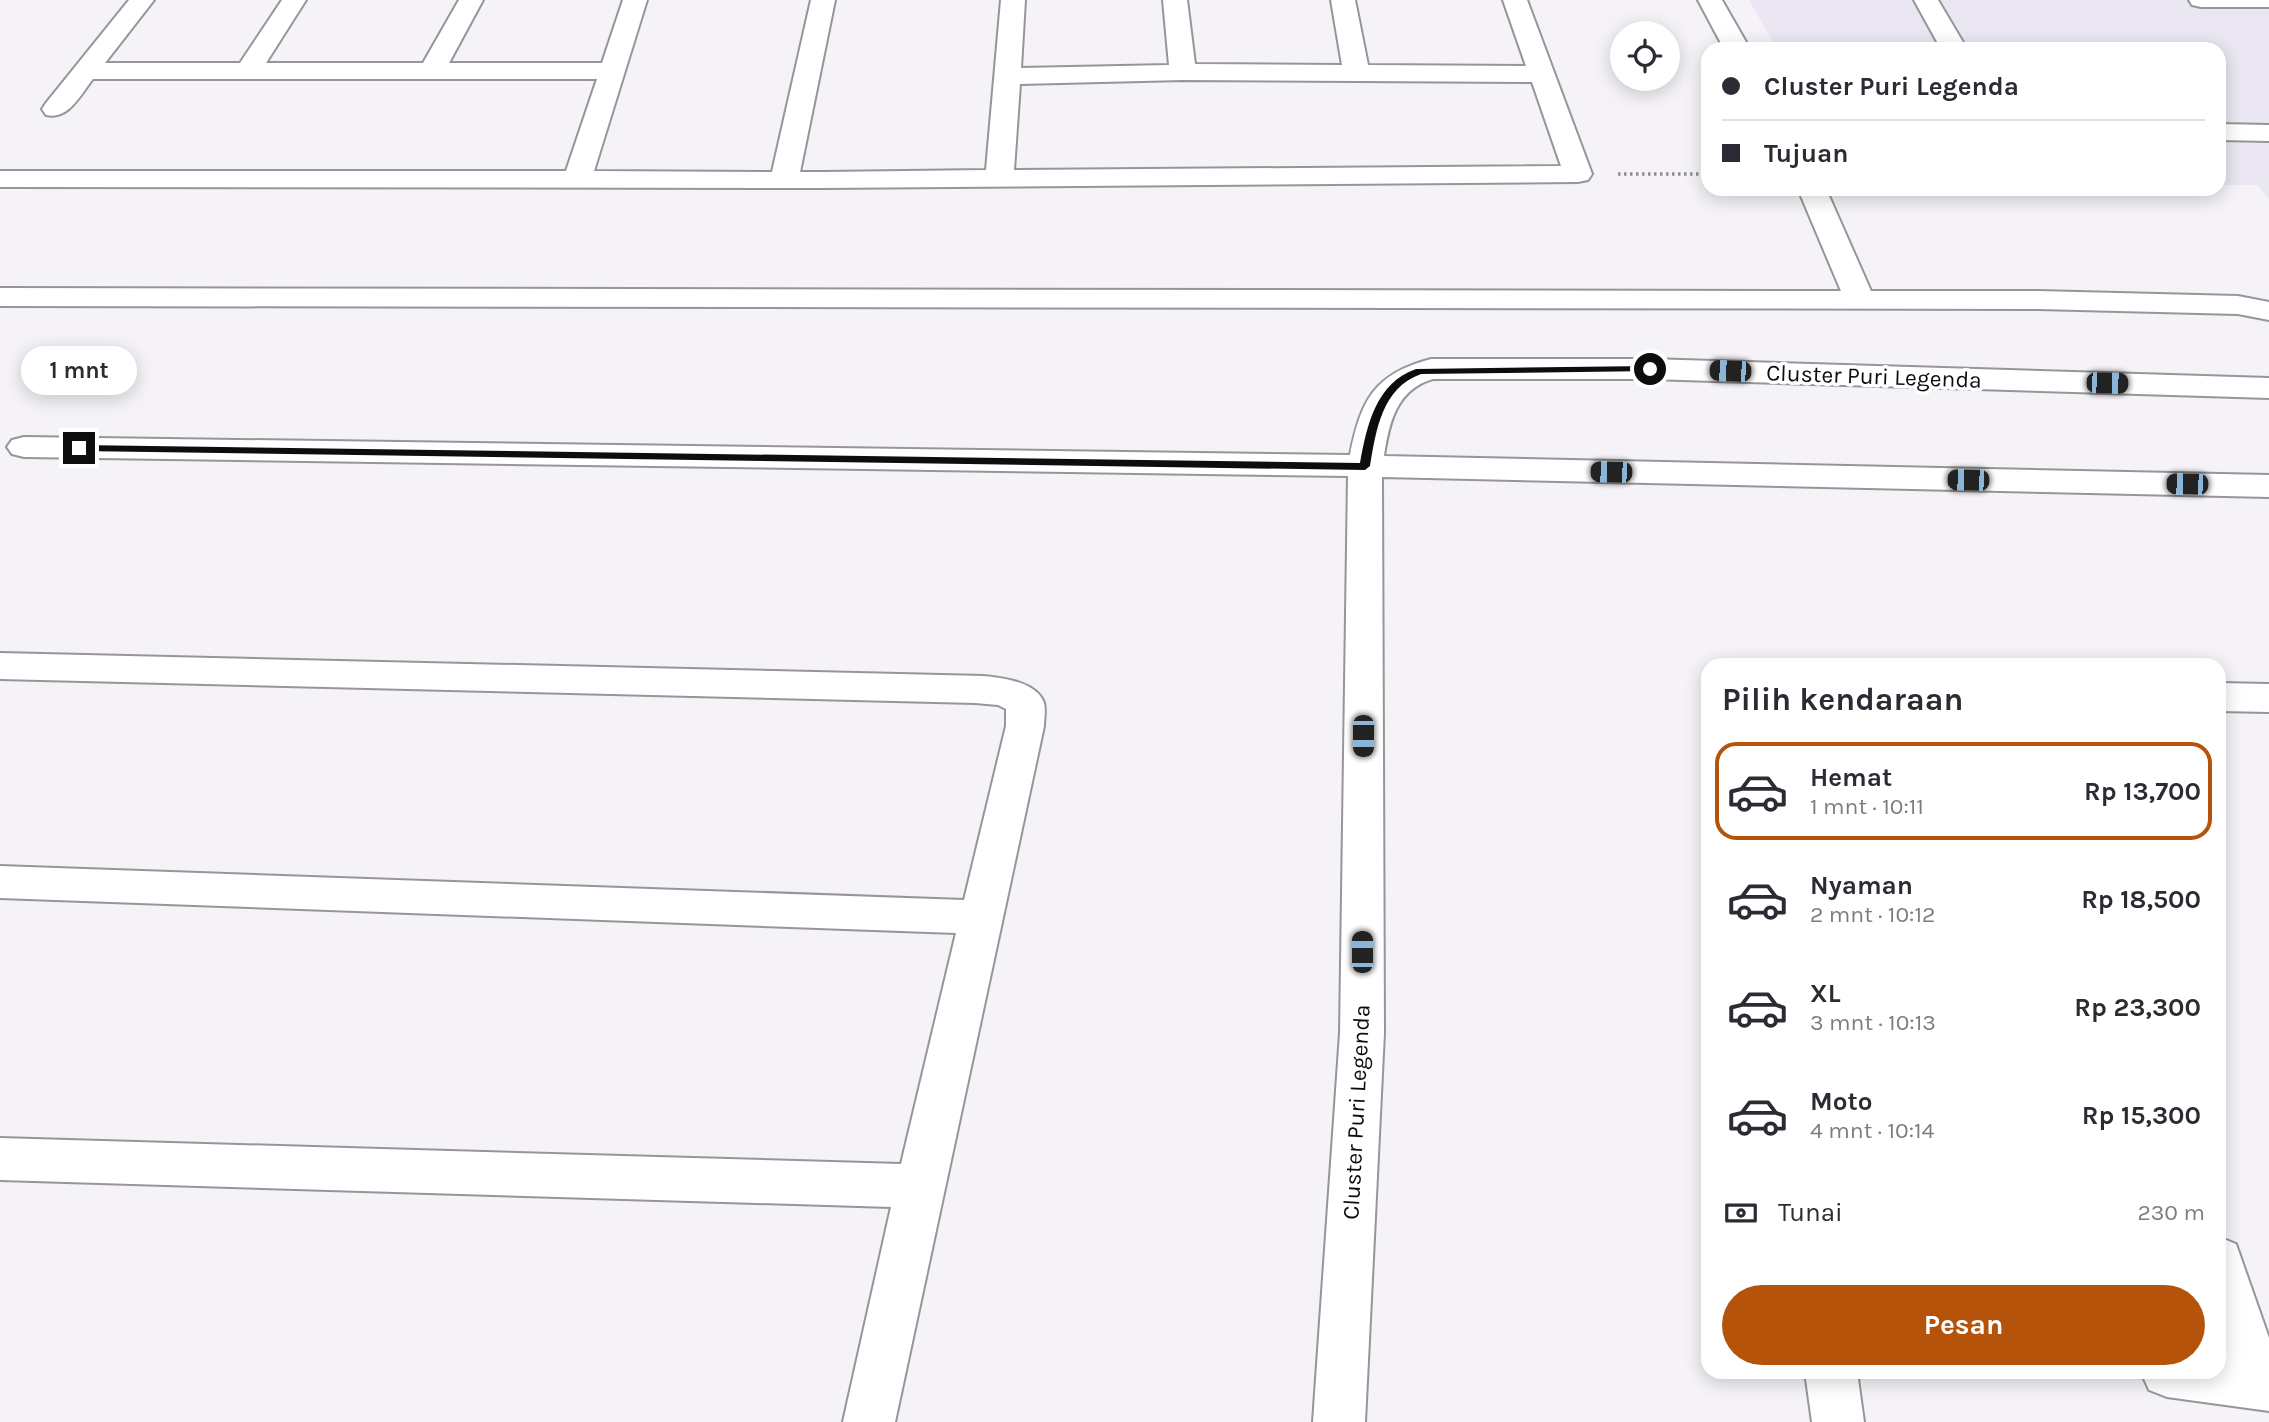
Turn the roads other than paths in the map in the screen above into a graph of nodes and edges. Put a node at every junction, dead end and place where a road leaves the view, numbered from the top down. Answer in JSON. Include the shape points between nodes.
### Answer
{"nodes":[{"id":1,"x":142,"y":0,"type":"edge"},
{"id":2,"x":294,"y":0,"type":"edge"},
{"id":3,"x":471,"y":0,"type":"edge"},
{"id":4,"x":635,"y":0,"type":"edge"},
{"id":5,"x":823,"y":0,"type":"edge"},
{"id":6,"x":1013,"y":0,"type":"edge"},
{"id":7,"x":1175,"y":0,"type":"edge"},
{"id":8,"x":1343,"y":0,"type":"edge"},
{"id":9,"x":1515,"y":0,"type":"edge"},
{"id":10,"x":1710,"y":0,"type":"edge"},
{"id":11,"x":1926,"y":0,"type":"edge"},
{"id":12,"x":2201,"y":0,"type":"edge"},
{"id":13,"x":2251,"y":0,"type":"edge"},
{"id":14,"x":2269,"y":0,"type":"edge"},
{"id":15,"x":2269,"y":21,"type":"edge"},
{"id":16,"x":1733,"y":42,"type":"edge"},
{"id":17,"x":1950,"y":42,"type":"edge"},
{"id":18,"x":85,"y":71,"type":"junction"},
{"id":19,"x":248,"y":71,"type":"junction"},
{"id":20,"x":432,"y":71,"type":"junction"},
{"id":21,"x":612,"y":71,"type":"junction"},
{"id":22,"x":1183,"y":72,"type":"junction"},
{"id":23,"x":1356,"y":73,"type":"junction"},
{"id":24,"x":1544,"y":74,"type":"junction"},
{"id":25,"x":1008,"y":76,"type":"junction"},
{"id":26,"x":55,"y":109,"type":"dead end"},
{"id":27,"x":2226,"y":132,"type":"edge"},
{"id":28,"x":2269,"y":133,"type":"edge"},
{"id":29,"x":0,"y":179,"type":"edge"},
{"id":30,"x":999,"y":179,"type":"junction"},
{"id":31,"x":577,"y":180,"type":"junction"},
{"id":32,"x":784,"y":180,"type":"junction"},
{"id":33,"x":1815,"y":196,"type":"edge"},
{"id":34,"x":0,"y":297,"type":"edge"},
{"id":35,"x":1860,"y":300,"type":"junction"},
{"id":36,"x":2269,"y":311,"type":"edge"},
{"id":37,"x":2269,"y":388,"type":"edge"},
{"id":38,"x":24,"y":447,"type":"dead end"},
{"id":39,"x":1365,"y":466,"type":"junction"},
{"id":40,"x":2269,"y":486,"type":"edge"},
{"id":41,"x":0,"y":666,"type":"edge"},
{"id":42,"x":2226,"y":697,"type":"edge"},
{"id":43,"x":2269,"y":698,"type":"edge"},
{"id":44,"x":0,"y":882,"type":"edge"},
{"id":45,"x":980,"y":917,"type":"junction"},
{"id":46,"x":0,"y":1159,"type":"edge"},
{"id":47,"x":920,"y":1186,"type":"junction"},
{"id":48,"x":2226,"y":1280,"type":"edge"},
{"id":49,"x":1832,"y":1379,"type":"edge"},
{"id":50,"x":2219,"y":1379,"type":"edge"},
{"id":51,"x":2263,"y":1385,"type":"edge"},
{"id":52,"x":869,"y":1422,"type":"edge"},
{"id":53,"x":1339,"y":1422,"type":"edge"},
{"id":54,"x":1838,"y":1422,"type":"edge"}],
"edges":[{"from":1,"to":18,"type":"street"},
{"from":2,"to":19,"type":"street"},
{"from":3,"to":20,"type":"street"},
{"from":4,"to":21,"type":"street"},
{"from":5,"to":32,"type":"street"},
{"from":6,"to":25,"type":"street"},
{"from":7,"to":22,"type":"street"},
{"from":8,"to":23,"type":"street"},
{"from":9,"to":24,"type":"street"},
{"from":10,"to":16,"type":"street"},
{"from":11,"to":17,"type":"street"},
{"from":12,"to":13,"type":"street"},
{"from":13,"to":14,"type":"street"},
{"from":13,"to":15,"type":"street"},
{"from":18,"to":19,"type":"street"},
{"from":18,"to":26,"type":"street"},
{"from":19,"to":20,"type":"street"},
{"from":20,"to":21,"type":"street"},
{"from":21,"to":31,"type":"street"},
{"from":22,"to":23,"type":"street"},
{"from":22,"to":25,"type":"street"},
{"from":23,"to":24,"type":"street"},
{"from":24,"to":30,"type":"street","via":[[1578,174]]},
{"from":25,"to":30,"type":"street"},
{"from":27,"to":28,"type":"street"},
{"from":29,"to":31,"type":"street"},
{"from":30,"to":32,"type":"street"},
{"from":31,"to":32,"type":"street"},
{"from":33,"to":35,"type":"street"},
{"from":34,"to":35,"type":"street"},
{"from":35,"to":36,"type":"street","via":[[2238,305]]},
{"from":37,"to":39,"type":"street","name":"Cluster Puri Legenda","via":[[1650,369],[1431,369],[1409,375],[1390,389],[1381,404]]},
{"from":38,"to":39,"type":"street"},
{"from":39,"to":40,"type":"street"},
{"from":39,"to":53,"type":"street","name":"Cluster Puri Legenda","via":[[1362,1033]]},
{"from":41,"to":45,"type":"street","via":[[1008,693],[1025,704],[1025,726]]},
{"from":42,"to":43,"type":"street"},
{"from":44,"to":45,"type":"street"},
{"from":45,"to":47,"type":"street"},
{"from":46,"to":47,"type":"street"},
{"from":47,"to":52,"type":"street"},
{"from":48,"to":51,"type":"street"},
{"from":49,"to":54,"type":"street"},
{"from":50,"to":51,"type":"street"}]}
